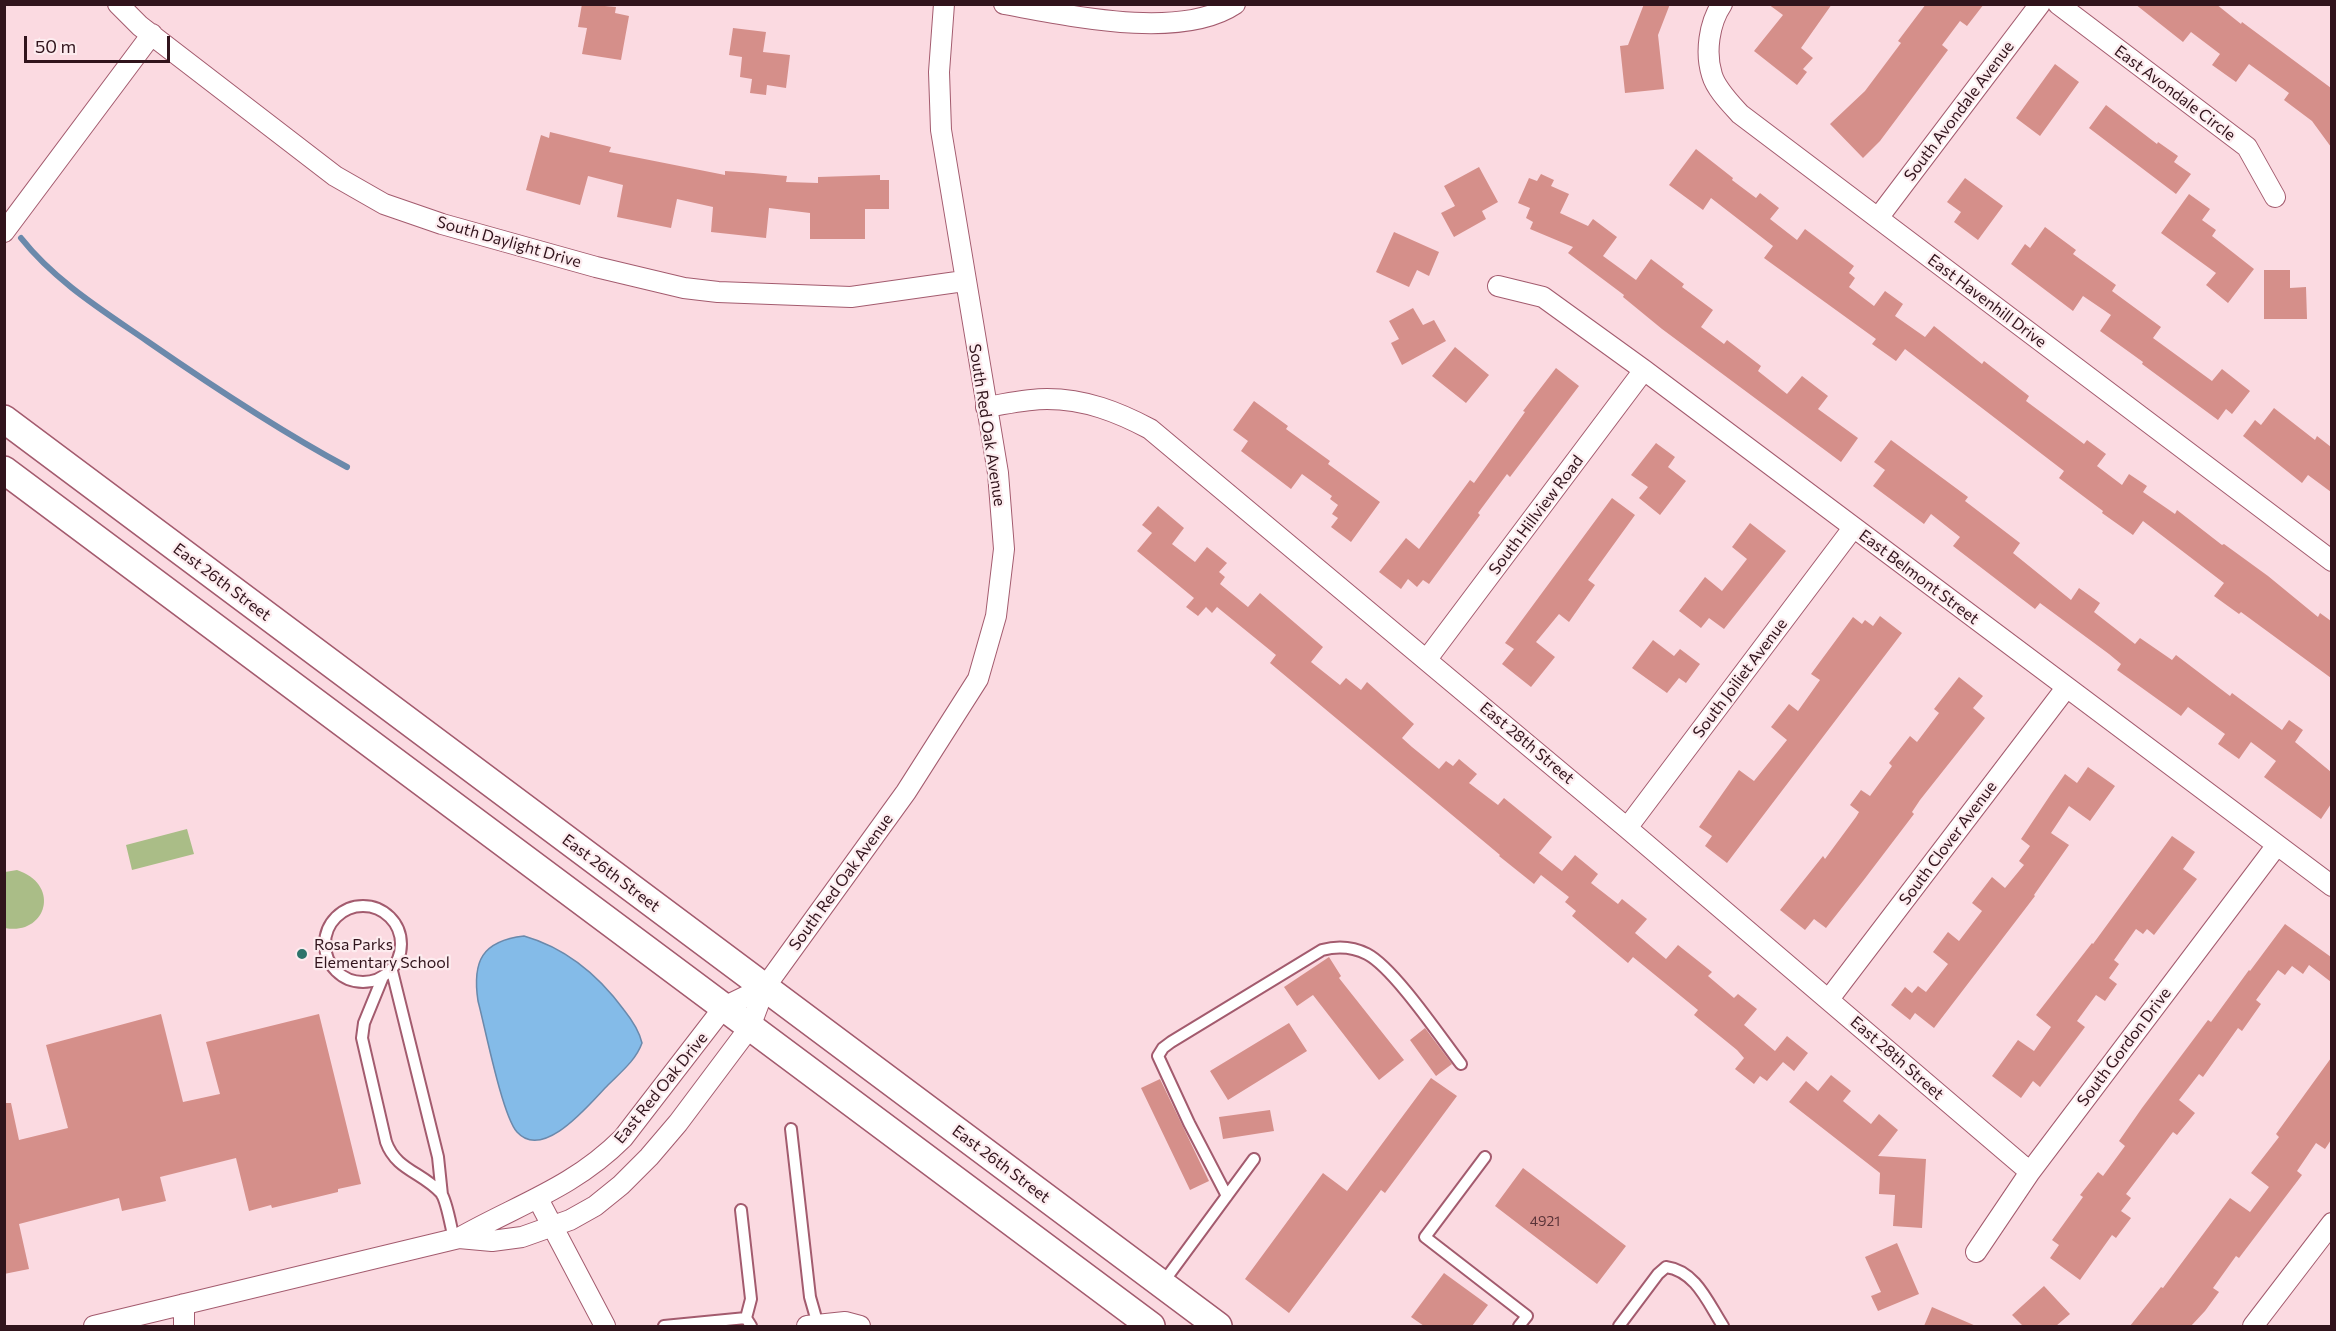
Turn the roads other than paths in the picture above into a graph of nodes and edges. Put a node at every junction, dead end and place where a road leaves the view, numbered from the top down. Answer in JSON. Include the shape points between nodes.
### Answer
{"nodes":[{"id":1,"x":118,"y":4,"type":"edge"},
{"id":2,"x":944,"y":4,"type":"edge"},
{"id":3,"x":1004,"y":4,"type":"edge"},
{"id":4,"x":1235,"y":4,"type":"edge"},
{"id":5,"x":1722,"y":4,"type":"edge"},
{"id":6,"x":2040,"y":4,"type":"edge"},
{"id":7,"x":2058,"y":4,"type":"edge"},
{"id":8,"x":152,"y":34,"type":"junction"},
{"id":9,"x":2275,"y":197,"type":"dead end"},
{"id":10,"x":1878,"y":218,"type":"junction"},
{"id":11,"x":4,"y":232,"type":"edge"},
{"id":12,"x":964,"y":281,"type":"junction"},
{"id":13,"x":1498,"y":286,"type":"dead end"},
{"id":14,"x":1644,"y":370,"type":"junction"},
{"id":15,"x":986,"y":407,"type":"junction"},
{"id":16,"x":4,"y":419,"type":"edge"},
{"id":17,"x":4,"y":470,"type":"edge"},
{"id":18,"x":1853,"y":528,"type":"junction"},
{"id":19,"x":2331,"y":561,"type":"edge"},
{"id":20,"x":1427,"y":659,"type":"junction"},
{"id":21,"x":2066,"y":688,"type":"junction"},
{"id":22,"x":1628,"y":828,"type":"junction"},
{"id":23,"x":2277,"y":845,"type":"junction"},
{"id":24,"x":2331,"y":886,"type":"edge"},
{"id":25,"x":392,"y":971,"type":"junction"},
{"id":26,"x":382,"y":979,"type":"junction"},
{"id":27,"x":765,"y":987,"type":"junction"},
{"id":28,"x":1829,"y":999,"type":"junction"},
{"id":29,"x":724,"y":1007,"type":"junction"},
{"id":30,"x":750,"y":1027,"type":"junction"},
{"id":31,"x":1461,"y":1064,"type":"dead end"},
{"id":32,"x":791,"y":1128,"type":"dead end"},
{"id":33,"x":1485,"y":1157,"type":"dead end"},
{"id":34,"x":1254,"y":1159,"type":"dead end"},
{"id":35,"x":2030,"y":1172,"type":"junction"},
{"id":36,"x":442,"y":1195,"type":"junction"},
{"id":37,"x":1227,"y":1196,"type":"junction"},
{"id":38,"x":538,"y":1199,"type":"junction"},
{"id":39,"x":741,"y":1210,"type":"dead end"},
{"id":40,"x":552,"y":1227,"type":"junction"},
{"id":41,"x":2329,"y":1230,"type":"edge"},
{"id":42,"x":457,"y":1238,"type":"junction"},
{"id":43,"x":1976,"y":1252,"type":"dead end"},
{"id":44,"x":1162,"y":1285,"type":"junction"},
{"id":45,"x":184,"y":1304,"type":"junction"},
{"id":46,"x":749,"y":1322,"type":"edge"},
{"id":47,"x":825,"y":1325,"type":"edge"},
{"id":48,"x":94,"y":1326,"type":"edge"},
{"id":49,"x":184,"y":1326,"type":"edge"},
{"id":50,"x":605,"y":1326,"type":"edge"},
{"id":51,"x":664,"y":1326,"type":"edge"},
{"id":52,"x":860,"y":1326,"type":"edge"},
{"id":53,"x":1151,"y":1326,"type":"edge"},
{"id":54,"x":1218,"y":1326,"type":"edge"},
{"id":55,"x":1519,"y":1326,"type":"edge"},
{"id":56,"x":1619,"y":1326,"type":"edge"},
{"id":57,"x":1723,"y":1326,"type":"edge"},
{"id":58,"x":2253,"y":1326,"type":"edge"}],
"edges":[{"from":1,"to":8,"type":"street","name":"South Daylight Drive"},
{"from":2,"to":12,"type":"street","name":"South Red Oak Avenue","via":[[939,72],[941,130]]},
{"from":3,"to":4,"type":"street","via":[[1134,23],[1214,15]]},
{"from":5,"to":10,"type":"street","name":"East Havenhill Drive","via":[[1710,37],[1709,57],[1712,76],[1727,99],[1740,114]]},
{"from":6,"to":10,"type":"street","name":"South Avondale Avenue"},
{"from":7,"to":9,"type":"street","name":"East Avondale Circle","via":[[2247,147]]},
{"from":8,"to":11,"type":"street"},
{"from":8,"to":12,"type":"street","name":"South Daylight Drive","via":[[335,176],[384,204],[442,224],[596,267],[718,292],[851,297]]},
{"from":10,"to":19,"type":"street","name":"East Havenhill Drive"},
{"from":12,"to":15,"type":"street","name":"South Red Oak Avenue"},
{"from":13,"to":14,"type":"street","name":"East Belmont Street","via":[[1543,297]]},
{"from":14,"to":18,"type":"street","name":"East Belmont Street"},
{"from":14,"to":20,"type":"street","name":"South Hillview Road"},
{"from":15,"to":20,"type":"street","name":"East 28th Street","via":[[1046,399],[1073,401],[1119,413],[1150,429]]},
{"from":15,"to":27,"type":"street","name":"South Red Oak Avenue","via":[[998,473],[1004,549],[996,616],[978,680],[906,792]]},
{"from":16,"to":27,"type":"main road","name":"East 26th Street"},
{"from":17,"to":29,"type":"main road"},
{"from":18,"to":21,"type":"street","name":"East Belmont Street"},
{"from":18,"to":22,"type":"street","name":"South Joiliet Avenue"},
{"from":20,"to":22,"type":"street","name":"East 28th Street"},
{"from":21,"to":23,"type":"street","name":"East Belmont Street"},
{"from":21,"to":28,"type":"street","name":"South Clover Avenue"},
{"from":22,"to":28,"type":"street","name":"East 28th Street"},
{"from":23,"to":24,"type":"street","name":"East Belmont Street"},
{"from":23,"to":35,"type":"street","name":"South Gordon Drive"},
{"from":25,"to":26,"type":"lane"},
{"from":25,"to":26,"type":"lane","via":[[402,948],[401,935],[392,918],[363,905],[340,913],[331,923],[325,941],[328,959],[345,978],[357,982]]},
{"from":25,"to":36,"type":"lane","via":[[438,1157]]},
{"from":26,"to":36,"type":"lane","via":[[362,1038],[386,1142],[401,1165]]},
{"from":27,"to":29,"type":"street","name":"East Red Oak Drive"},
{"from":27,"to":30,"type":"street","name":"South Red Oak Avenue"},
{"from":27,"to":44,"type":"main road","name":"East 26th Street"},
{"from":28,"to":35,"type":"street","name":"East 28th Street"},
{"from":29,"to":30,"type":"main road"},
{"from":29,"to":38,"type":"street","name":"East Red Oak Drive","via":[[623,1138],[590,1167]]},
{"from":30,"to":40,"type":"street","name":"East Red Oak Drive","via":[[678,1123],[621,1185],[595,1206]]},
{"from":30,"to":53,"type":"main road"},
{"from":31,"to":37,"type":"lane","via":[[1378,962],[1350,948],[1322,950],[1171,1042],[1158,1056]]},
{"from":32,"to":47,"type":"lane","via":[[810,1297]]},
{"from":33,"to":55,"type":"lane","via":[[1425,1237],[1527,1316]]},
{"from":34,"to":37,"type":"lane"},
{"from":35,"to":43,"type":"street","name":"South Gordon Drive"},
{"from":36,"to":42,"type":"lane"},
{"from":37,"to":44,"type":"lane"},
{"from":38,"to":40,"type":"street"},
{"from":38,"to":42,"type":"street","name":"East Red Oak Drive"},
{"from":39,"to":46,"type":"lane","via":[[751,1299]]},
{"from":40,"to":42,"type":"street","name":"East Red Oak Drive","via":[[492,1241]]},
{"from":40,"to":50,"type":"street"},
{"from":41,"to":58,"type":"street"},
{"from":42,"to":45,"type":"street","name":"East Red Oak Drive"},
{"from":44,"to":54,"type":"main road","name":"East 26th Street"},
{"from":45,"to":48,"type":"street","name":"East Red Oak Drive"},
{"from":45,"to":49,"type":"street"},
{"from":46,"to":51,"type":"lane"},
{"from":47,"to":52,"type":"street","via":[[845,1322]]},
{"from":56,"to":57,"type":"lane","via":[[1666,1267],[1677,1268],[1693,1279]]}]}
